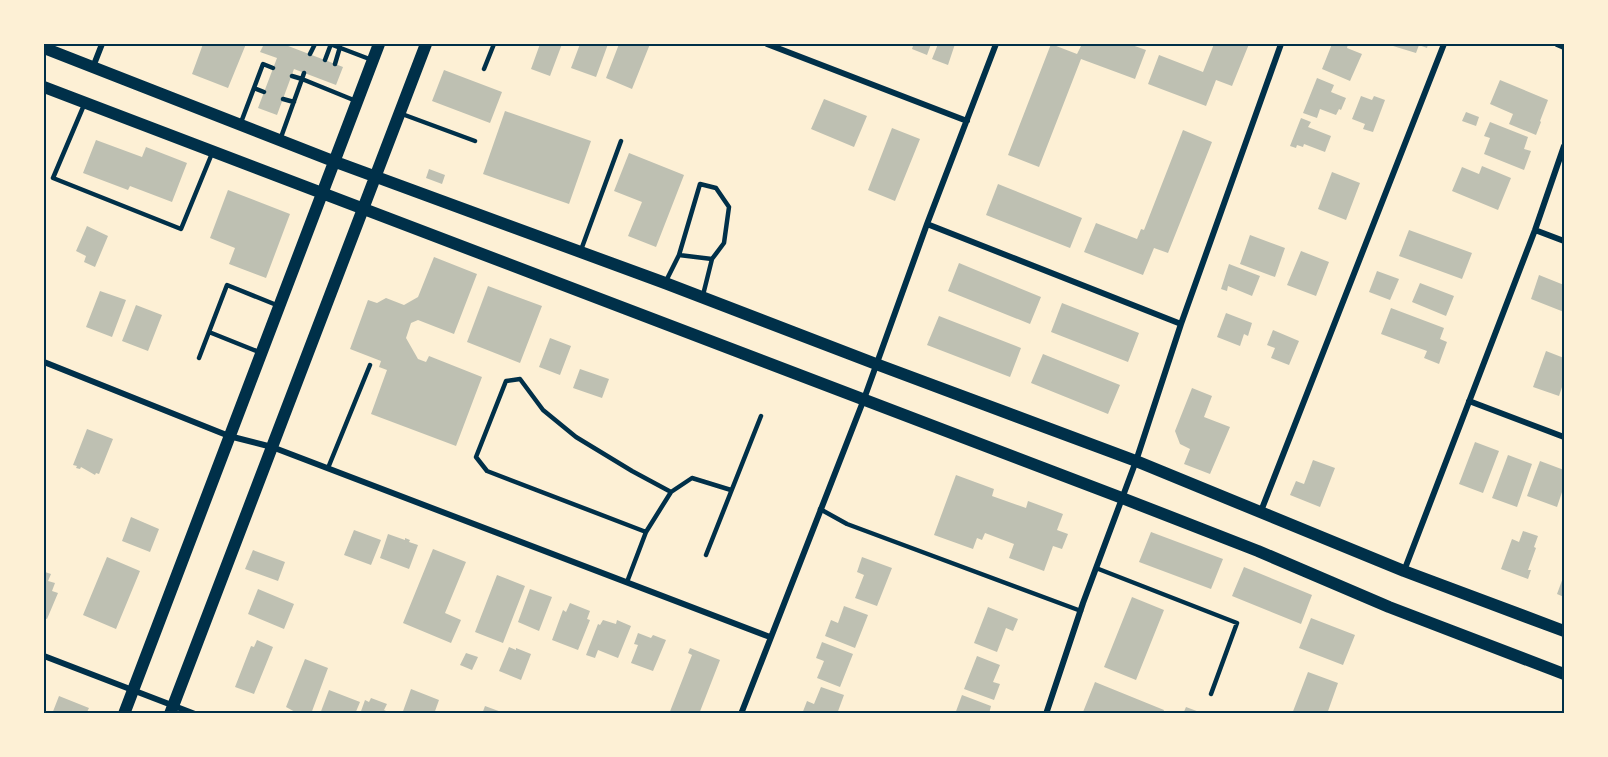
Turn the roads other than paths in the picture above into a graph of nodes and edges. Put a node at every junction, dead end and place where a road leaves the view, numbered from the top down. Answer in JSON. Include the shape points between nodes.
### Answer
{"nodes":[{"id":1,"x":102,"y":44,"type":"edge"},
{"id":2,"x":315,"y":44,"type":"edge"},
{"id":3,"x":330,"y":44,"type":"edge"},
{"id":4,"x":379,"y":44,"type":"edge"},
{"id":5,"x":426,"y":44,"type":"edge"},
{"id":6,"x":494,"y":44,"type":"edge"},
{"id":7,"x":767,"y":44,"type":"edge"},
{"id":8,"x":996,"y":44,"type":"edge"},
{"id":9,"x":1281,"y":44,"type":"edge"},
{"id":10,"x":1444,"y":44,"type":"edge"},
{"id":11,"x":1557,"y":44,"type":"edge"},
{"id":12,"x":340,"y":47,"type":"junction"},
{"id":13,"x":1564,"y":47,"type":"edge"},
{"id":14,"x":44,"y":48,"type":"edge"},
{"id":15,"x":310,"y":54,"type":"dead end"},
{"id":16,"x":325,"y":60,"type":"dead end"},
{"id":17,"x":372,"y":60,"type":"junction"},
{"id":18,"x":335,"y":64,"type":"dead end"},
{"id":19,"x":93,"y":67,"type":"junction"},
{"id":20,"x":273,"y":68,"type":"dead end"},
{"id":21,"x":484,"y":69,"type":"dead end"},
{"id":22,"x":304,"y":73,"type":"dead end"},
{"id":23,"x":292,"y":76,"type":"dead end"},
{"id":24,"x":318,"y":78,"type":"dead end"},
{"id":25,"x":302,"y":80,"type":"junction"},
{"id":26,"x":327,"y":81,"type":"dead end"},
{"id":27,"x":315,"y":85,"type":"junction"},
{"id":28,"x":44,"y":87,"type":"edge"},
{"id":29,"x":254,"y":88,"type":"junction"},
{"id":30,"x":324,"y":88,"type":"junction"},
{"id":31,"x":264,"y":92,"type":"dead end"},
{"id":32,"x":283,"y":99,"type":"dead end"},
{"id":33,"x":356,"y":101,"type":"junction"},
{"id":34,"x":85,"y":102,"type":"junction"},
{"id":35,"x":294,"y":102,"type":"junction"},
{"id":36,"x":399,"y":113,"type":"junction"},
{"id":37,"x":967,"y":121,"type":"junction"},
{"id":38,"x":240,"y":124,"type":"junction"},
{"id":39,"x":280,"y":140,"type":"junction"},
{"id":40,"x":474,"y":141,"type":"dead end"},
{"id":41,"x":621,"y":141,"type":"dead end"},
{"id":42,"x":1564,"y":146,"type":"edge"},
{"id":43,"x":213,"y":151,"type":"junction"},
{"id":44,"x":333,"y":161,"type":"junction"},
{"id":45,"x":375,"y":176,"type":"junction"},
{"id":46,"x":321,"y":193,"type":"junction"},
{"id":47,"x":363,"y":209,"type":"junction"},
{"id":48,"x":927,"y":224,"type":"junction"},
{"id":49,"x":1535,"y":230,"type":"junction"},
{"id":50,"x":1564,"y":241,"type":"edge"},
{"id":51,"x":580,"y":253,"type":"junction"},
{"id":52,"x":679,"y":255,"type":"junction"},
{"id":53,"x":712,"y":260,"type":"junction"},
{"id":54,"x":665,"y":283,"type":"junction"},
{"id":55,"x":703,"y":298,"type":"junction"},
{"id":56,"x":279,"y":306,"type":"junction"},
{"id":57,"x":1181,"y":324,"type":"junction"},
{"id":58,"x":209,"y":332,"type":"junction"},
{"id":59,"x":261,"y":353,"type":"junction"},
{"id":60,"x":199,"y":358,"type":"dead end"},
{"id":61,"x":44,"y":362,"type":"edge"},
{"id":62,"x":876,"y":364,"type":"junction"},
{"id":63,"x":370,"y":365,"type":"dead end"},
{"id":64,"x":864,"y":399,"type":"junction"},
{"id":65,"x":1469,"y":401,"type":"junction"},
{"id":66,"x":761,"y":416,"type":"dead end"},
{"id":67,"x":229,"y":436,"type":"junction"},
{"id":68,"x":1564,"y":437,"type":"edge"},
{"id":69,"x":272,"y":447,"type":"junction"},
{"id":70,"x":1136,"y":461,"type":"junction"},
{"id":71,"x":328,"y":468,"type":"junction"},
{"id":72,"x":731,"y":490,"type":"junction"},
{"id":73,"x":672,"y":492,"type":"junction"},
{"id":74,"x":1122,"y":498,"type":"junction"},
{"id":75,"x":820,"y":509,"type":"junction"},
{"id":76,"x":1262,"y":511,"type":"junction"},
{"id":77,"x":646,"y":532,"type":"junction"},
{"id":78,"x":706,"y":555,"type":"dead end"},
{"id":79,"x":1096,"y":568,"type":"junction"},
{"id":80,"x":1404,"y":571,"type":"junction"},
{"id":81,"x":627,"y":582,"type":"junction"},
{"id":82,"x":1081,"y":611,"type":"junction"},
{"id":83,"x":1564,"y":632,"type":"edge"},
{"id":84,"x":770,"y":637,"type":"junction"},
{"id":85,"x":44,"y":656,"type":"edge"},
{"id":86,"x":1564,"y":674,"type":"edge"},
{"id":87,"x":133,"y":689,"type":"junction"},
{"id":88,"x":1211,"y":694,"type":"dead end"},
{"id":89,"x":172,"y":709,"type":"edge"},
{"id":90,"x":124,"y":714,"type":"edge"},
{"id":91,"x":195,"y":714,"type":"edge"},
{"id":92,"x":741,"y":714,"type":"edge"},
{"id":93,"x":1046,"y":714,"type":"edge"}],
"edges":[{"from":1,"to":19,"type":"street"},
{"from":2,"to":15,"type":"lane"},
{"from":3,"to":12,"type":"lane"},
{"from":3,"to":16,"type":"lane"},
{"from":4,"to":17,"type":"main road"},
{"from":5,"to":36,"type":"main road"},
{"from":6,"to":21,"type":"lane"},
{"from":7,"to":37,"type":"street"},
{"from":8,"to":37,"type":"street"},
{"from":9,"to":57,"type":"street"},
{"from":10,"to":76,"type":"street"},
{"from":11,"to":13,"type":"street"},
{"from":12,"to":17,"type":"lane"},
{"from":12,"to":18,"type":"lane"},
{"from":14,"to":19,"type":"main road"},
{"from":17,"to":33,"type":"main road"},
{"from":19,"to":38,"type":"main road"},
{"from":20,"to":29,"type":"lane","via":[[263,64]]},
{"from":22,"to":25,"type":"lane"},
{"from":23,"to":25,"type":"lane"},
{"from":24,"to":27,"type":"lane"},
{"from":25,"to":27,"type":"lane"},
{"from":25,"to":35,"type":"lane"},
{"from":26,"to":30,"type":"lane"},
{"from":27,"to":30,"type":"lane"},
{"from":28,"to":34,"type":"main road"},
{"from":29,"to":31,"type":"lane"},
{"from":29,"to":38,"type":"lane"},
{"from":30,"to":33,"type":"lane"},
{"from":32,"to":35,"type":"lane"},
{"from":33,"to":44,"type":"main road"},
{"from":34,"to":43,"type":"main road"},
{"from":34,"to":43,"type":"lane","via":[[53,178],[181,230]]},
{"from":35,"to":39,"type":"lane"},
{"from":36,"to":40,"type":"lane"},
{"from":36,"to":45,"type":"main road"},
{"from":37,"to":48,"type":"street"},
{"from":38,"to":39,"type":"main road"},
{"from":39,"to":44,"type":"main road"},
{"from":41,"to":51,"type":"lane"},
{"from":42,"to":49,"type":"street"},
{"from":43,"to":46,"type":"main road"},
{"from":44,"to":45,"type":"main road"},
{"from":44,"to":46,"type":"main road"},
{"from":45,"to":47,"type":"main road"},
{"from":45,"to":51,"type":"main road"},
{"from":46,"to":47,"type":"main road"},
{"from":46,"to":56,"type":"main road"},
{"from":47,"to":64,"type":"main road"},
{"from":47,"to":69,"type":"main road"},
{"from":48,"to":57,"type":"street"},
{"from":48,"to":62,"type":"street"},
{"from":49,"to":50,"type":"street"},
{"from":49,"to":65,"type":"street"},
{"from":51,"to":54,"type":"main road"},
{"from":52,"to":53,"type":"lane"},
{"from":52,"to":53,"type":"lane","via":[[700,184],[716,188],[729,207],[724,243]]},
{"from":52,"to":54,"type":"lane"},
{"from":53,"to":55,"type":"lane"},
{"from":54,"to":55,"type":"main road"},
{"from":55,"to":62,"type":"main road"},
{"from":56,"to":58,"type":"lane","via":[[227,285]]},
{"from":56,"to":59,"type":"main road"},
{"from":57,"to":70,"type":"street"},
{"from":58,"to":59,"type":"lane"},
{"from":58,"to":60,"type":"lane"},
{"from":59,"to":67,"type":"main road"},
{"from":61,"to":67,"type":"street"},
{"from":62,"to":64,"type":"street"},
{"from":62,"to":70,"type":"main road"},
{"from":63,"to":71,"type":"lane"},
{"from":64,"to":74,"type":"main road"},
{"from":64,"to":75,"type":"street"},
{"from":65,"to":68,"type":"street"},
{"from":65,"to":80,"type":"street"},
{"from":66,"to":72,"type":"lane"},
{"from":67,"to":69,"type":"street"},
{"from":67,"to":87,"type":"main road"},
{"from":69,"to":71,"type":"street"},
{"from":69,"to":89,"type":"main road"},
{"from":70,"to":74,"type":"street"},
{"from":70,"to":76,"type":"main road"},
{"from":71,"to":81,"type":"street"},
{"from":72,"to":73,"type":"lane","via":[[692,478]]},
{"from":72,"to":78,"type":"lane"},
{"from":73,"to":77,"type":"lane"},
{"from":73,"to":77,"type":"lane","via":[[576,437],[543,410],[520,379],[506,381],[476,457],[487,471]]},
{"from":74,"to":79,"type":"street"},
{"from":74,"to":86,"type":"main road"},
{"from":75,"to":82,"type":"lane","via":[[847,524]]},
{"from":75,"to":84,"type":"street"},
{"from":76,"to":80,"type":"main road"},
{"from":77,"to":81,"type":"lane"},
{"from":79,"to":82,"type":"street"},
{"from":79,"to":88,"type":"lane","via":[[1237,623]]},
{"from":80,"to":83,"type":"main road"},
{"from":81,"to":84,"type":"street"},
{"from":82,"to":93,"type":"street"},
{"from":84,"to":92,"type":"street"},
{"from":85,"to":87,"type":"street"},
{"from":87,"to":89,"type":"street"},
{"from":87,"to":90,"type":"main road"},
{"from":89,"to":91,"type":"street"}]}
